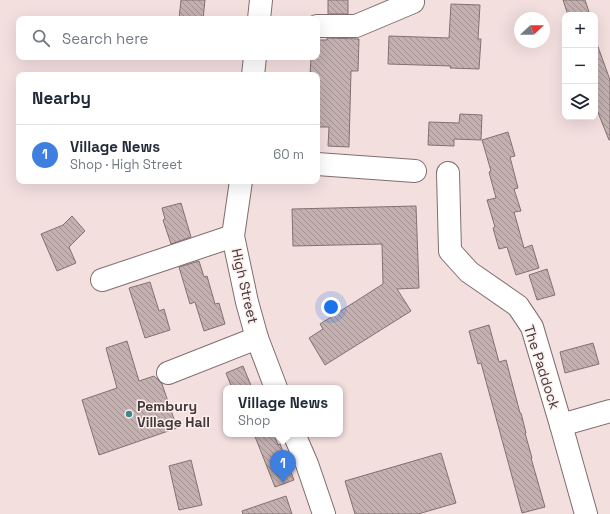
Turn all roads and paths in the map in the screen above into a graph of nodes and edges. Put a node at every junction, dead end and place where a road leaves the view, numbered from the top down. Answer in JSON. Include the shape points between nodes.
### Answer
{"nodes":[{"id":1,"x":261,"y":0,"type":"edge"},
{"id":2,"x":413,"y":2,"type":"dead end"},
{"id":3,"x":259,"y":16,"type":"edge"},
{"id":4,"x":320,"y":26,"type":"edge"},
{"id":5,"x":255,"y":60,"type":"edge"},
{"id":6,"x":253,"y":72,"type":"edge"},
{"id":7,"x":320,"y":164,"type":"edge"},
{"id":8,"x":415,"y":171,"type":"dead end"},
{"id":9,"x":448,"y":173,"type":"dead end"},
{"id":10,"x":241,"y":184,"type":"edge"},
{"id":11,"x":234,"y":236,"type":"junction"},
{"id":12,"x":102,"y":280,"type":"dead end"},
{"id":13,"x":257,"y":338,"type":"junction"},
{"id":14,"x":168,"y":373,"type":"dead end"},
{"id":15,"x":275,"y":385,"type":"edge"},
{"id":16,"x":610,"y":411,"type":"edge"},
{"id":17,"x":561,"y":425,"type":"junction"},
{"id":18,"x":295,"y":437,"type":"edge"},
{"id":19,"x":324,"y":514,"type":"edge"},
{"id":20,"x":586,"y":514,"type":"edge"}],
"edges":[{"from":1,"to":3,"type":"street"},
{"from":2,"to":4,"type":"street","via":[[356,26]]},
{"from":5,"to":6,"type":"street"},
{"from":7,"to":8,"type":"street"},
{"from":9,"to":17,"type":"street","name":"The Paddock","via":[[450,251],[469,272],[518,306],[532,327]]},
{"from":10,"to":11,"type":"street","name":"High Street"},
{"from":11,"to":12,"type":"street"},
{"from":11,"to":13,"type":"street","name":"High Street"},
{"from":13,"to":14,"type":"street"},
{"from":13,"to":15,"type":"street","name":"High Street"},
{"from":16,"to":17,"type":"street","name":"The Paddock"},
{"from":17,"to":20,"type":"street"},
{"from":18,"to":19,"type":"street"}]}
